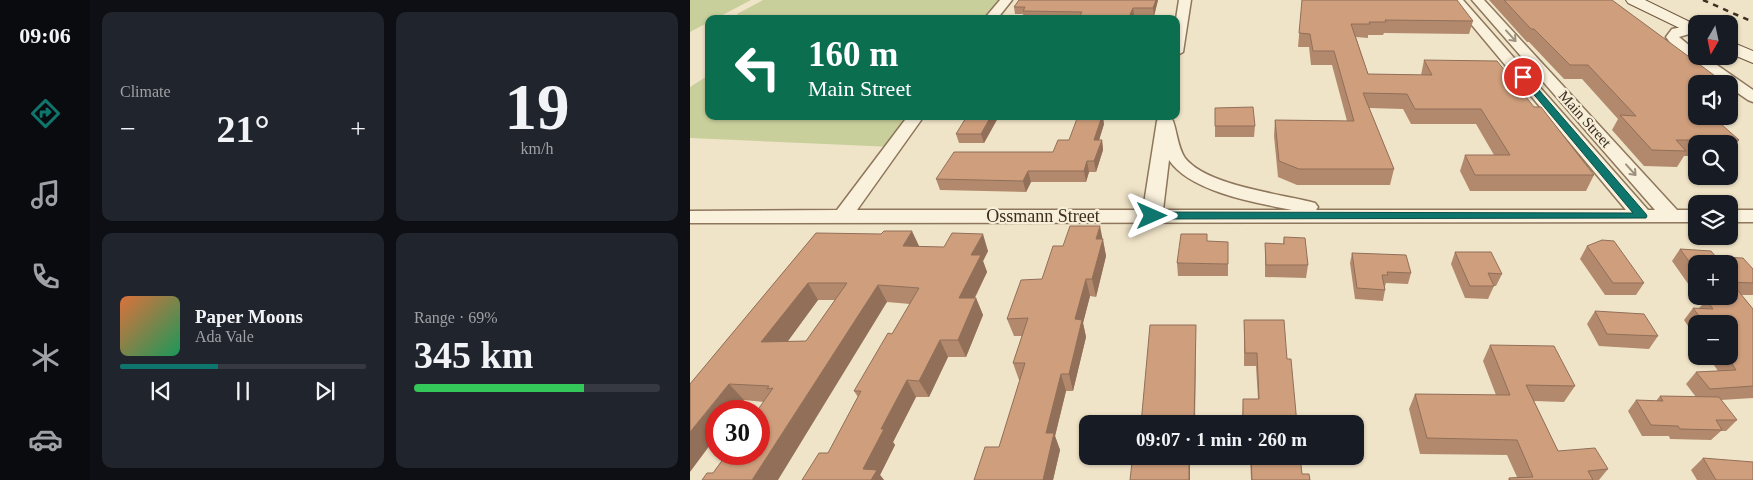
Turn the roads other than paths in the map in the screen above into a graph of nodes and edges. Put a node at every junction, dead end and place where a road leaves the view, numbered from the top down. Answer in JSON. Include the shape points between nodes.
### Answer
{"nodes":[{"id":1,"x":1006,"y":0,"type":"edge"},
{"id":2,"x":1185,"y":0,"type":"edge"},
{"id":3,"x":1457,"y":0,"type":"edge"},
{"id":4,"x":1478,"y":0,"type":"edge"},
{"id":5,"x":1633,"y":0,"type":"edge"},
{"id":6,"x":993,"y":15,"type":"edge"},
{"id":7,"x":1688,"y":27,"type":"edge"},
{"id":8,"x":1180,"y":29,"type":"edge"},
{"id":9,"x":1688,"y":31,"type":"edge"},
{"id":10,"x":1738,"y":50,"type":"edge"},
{"id":11,"x":1688,"y":51,"type":"edge"},
{"id":12,"x":1753,"y":58,"type":"edge"},
{"id":13,"x":1707,"y":65,"type":"edge"},
{"id":14,"x":1753,"y":97,"type":"edge"},
{"id":15,"x":913,"y":120,"type":"edge"},
{"id":16,"x":1165,"y":120,"type":"edge"},
{"id":17,"x":1166,"y":120,"type":"edge"},
{"id":18,"x":843,"y":216,"type":"junction"},
{"id":19,"x":1152,"y":216,"type":"junction"},
{"id":20,"x":1642,"y":216,"type":"junction"},
{"id":21,"x":1672,"y":216,"type":"junction"},
{"id":22,"x":1688,"y":216,"type":"edge"},
{"id":23,"x":1738,"y":216,"type":"edge"},
{"id":24,"x":1753,"y":216,"type":"edge"},
{"id":25,"x":690,"y":217,"type":"edge"},
{"id":26,"x":1352,"y":217,"type":"junction"}],
"edges":[{"from":1,"to":6,"type":"street"},
{"from":2,"to":8,"type":"street"},
{"from":3,"to":20,"type":"street","name":"Main Street"},
{"from":4,"to":21,"type":"street","name":"Main Street","one_way":true},
{"from":5,"to":7,"type":"main road"},
{"from":9,"to":11,"type":"street","via":[[1676,32],[1672,37]]},
{"from":10,"to":12,"type":"main road"},
{"from":13,"to":14,"type":"street"},
{"from":15,"to":18,"type":"street"},
{"from":16,"to":19,"type":"street"},
{"from":17,"to":26,"type":"street","via":[[1177,159],[1194,174],[1263,198]]},
{"from":18,"to":19,"type":"street","name":"Ossmann Street"},
{"from":18,"to":25,"type":"street","name":"Ossmann Street"},
{"from":19,"to":26,"type":"street","name":"Ossmann Street"},
{"from":20,"to":21,"type":"street","name":"Ossmann Street"},
{"from":20,"to":26,"type":"street","name":"Ossmann Street"},
{"from":21,"to":22,"type":"street","name":"Ossmann Street"},
{"from":23,"to":24,"type":"street"}]}
